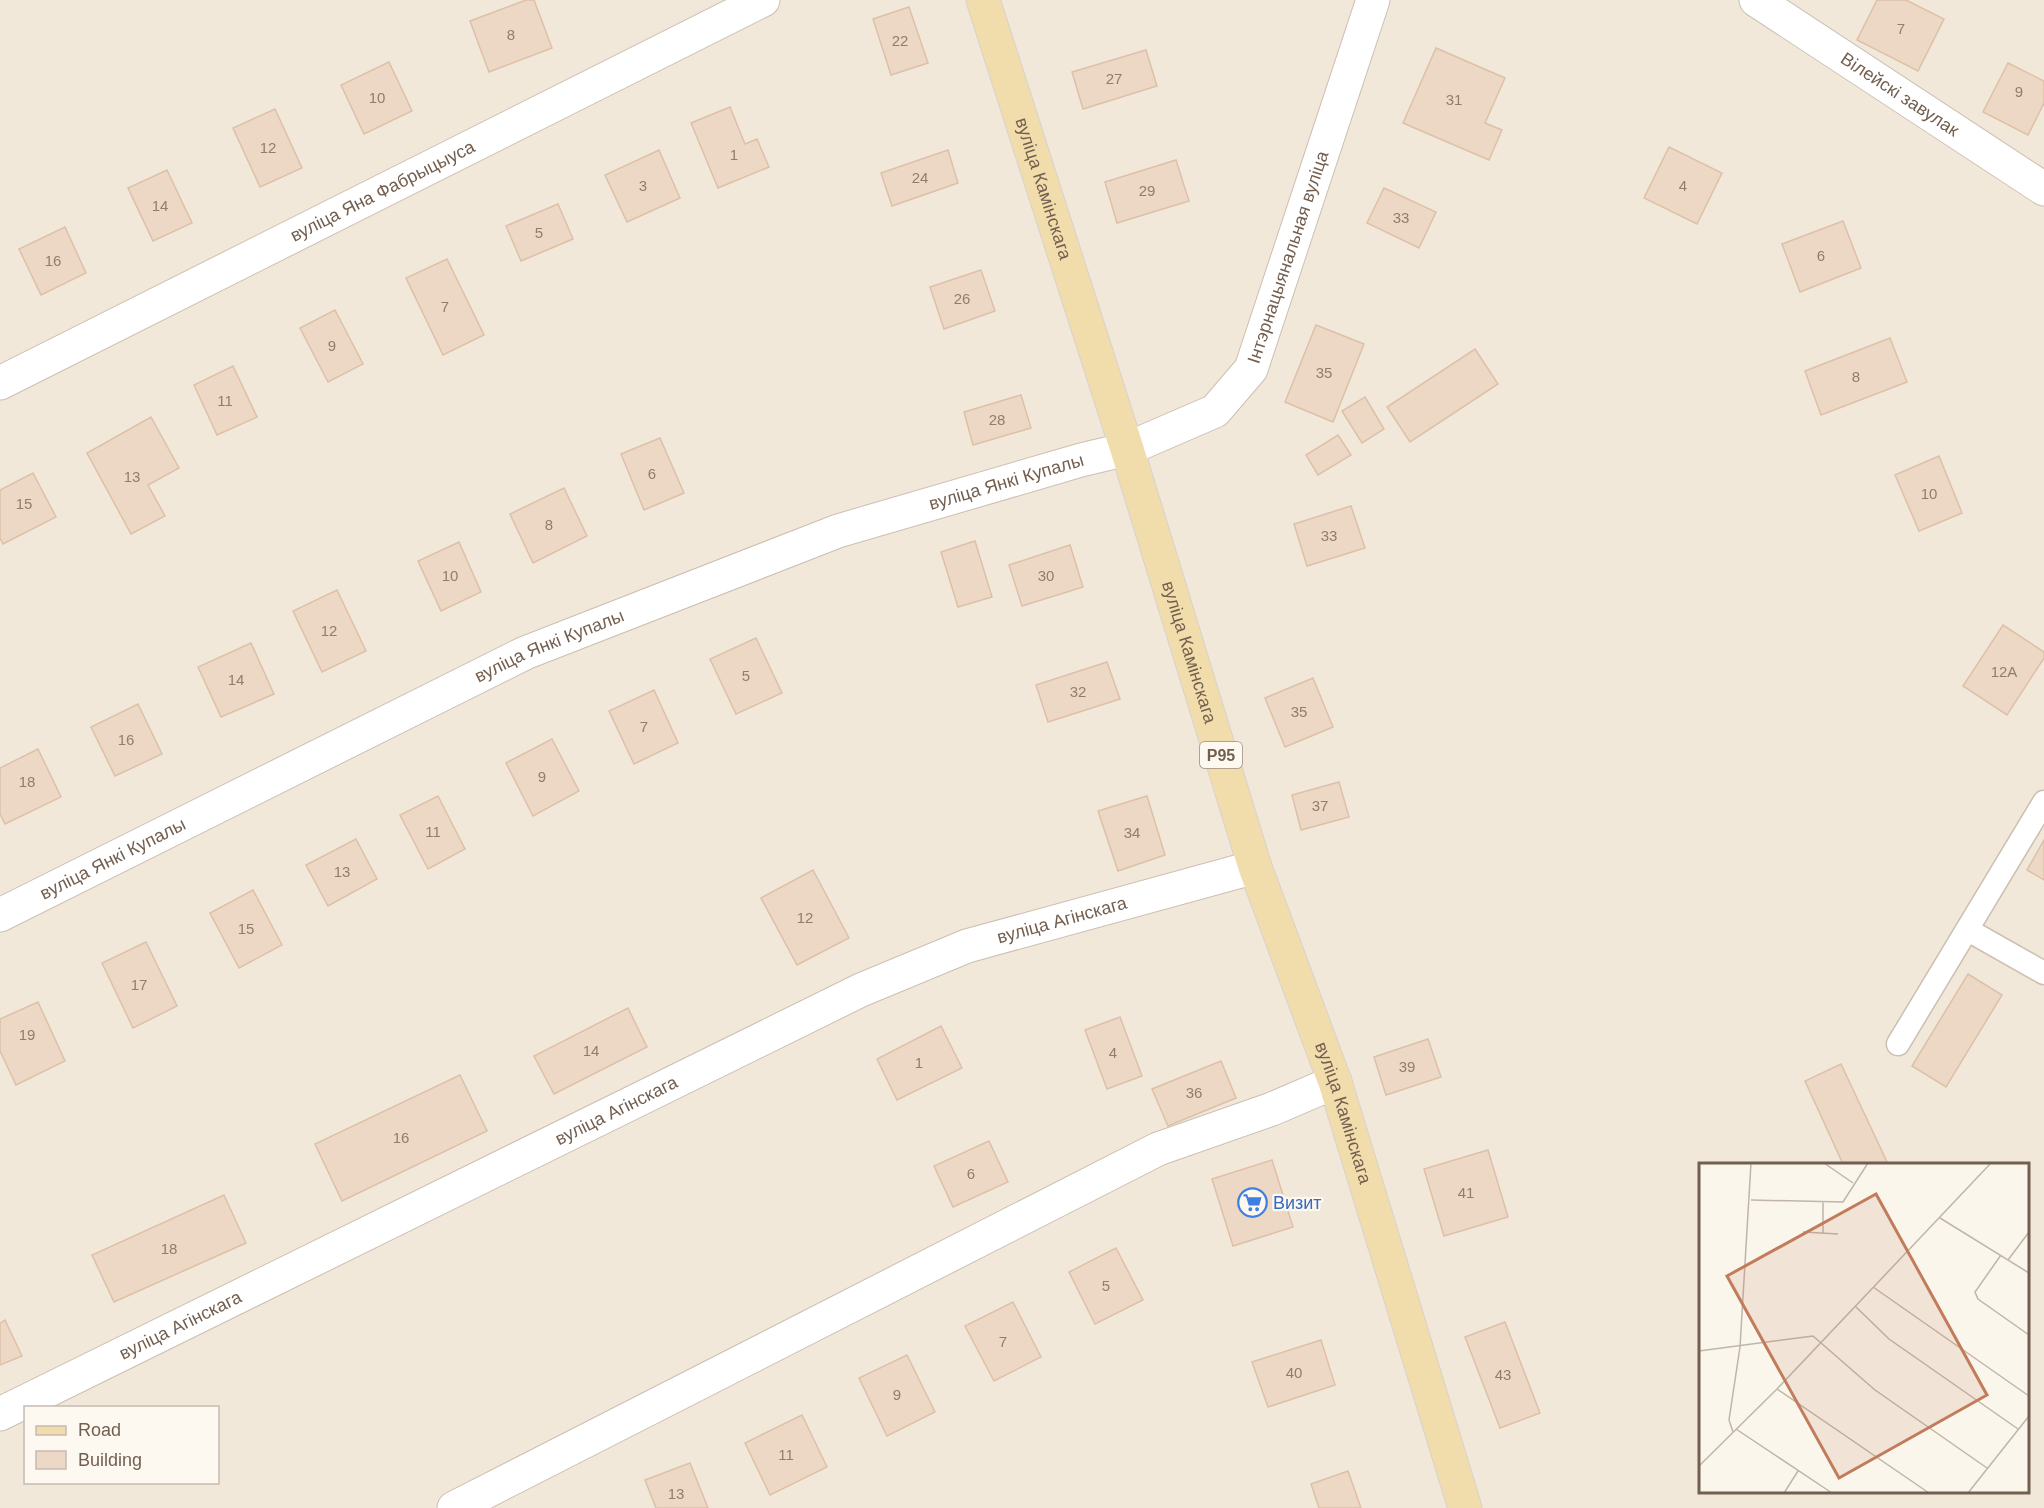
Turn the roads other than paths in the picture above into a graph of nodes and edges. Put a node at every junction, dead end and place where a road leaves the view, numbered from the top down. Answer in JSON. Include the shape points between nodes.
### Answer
{"nodes":[{"id":1,"x":763,"y":0,"type":"edge"},
{"id":2,"x":983,"y":0,"type":"edge"},
{"id":3,"x":1373,"y":0,"type":"edge"},
{"id":4,"x":1756,"y":0,"type":"edge"},
{"id":5,"x":2044,"y":189,"type":"edge"},
{"id":6,"x":0,"y":383,"type":"edge"},
{"id":7,"x":1127,"y":449,"type":"junction"},
{"id":8,"x":2044,"y":802,"type":"edge"},
{"id":9,"x":1255,"y":867,"type":"junction"},
{"id":10,"x":0,"y":915,"type":"edge"},
{"id":11,"x":1968,"y":930,"type":"junction"},
{"id":12,"x":2044,"y":974,"type":"edge"},
{"id":13,"x":1898,"y":1044,"type":"dead end"},
{"id":14,"x":1335,"y":1082,"type":"junction"},
{"id":15,"x":0,"y":1413,"type":"edge"},
{"id":16,"x":454,"y":1508,"type":"edge"},
{"id":17,"x":1465,"y":1508,"type":"edge"}],
"edges":[{"from":1,"to":6,"type":"street","name":"вуліца Яна Фабрыцыуса"},
{"from":2,"to":7,"type":"main road","name":"вуліца Камінскага","number":"Р95"},
{"from":3,"to":7,"type":"street","name":"Інтэрнацыянальная вуліца","via":[[1251,369],[1215,411]]},
{"from":4,"to":5,"type":"street","name":"Вілейскі завулак"},
{"from":7,"to":9,"type":"main road","name":"вуліца Камінскага","number":"Р95"},
{"from":7,"to":10,"type":"street","name":"вуліца Янкі Купалы","via":[[838,531],[525,653]]},
{"from":8,"to":11,"type":"lane"},
{"from":9,"to":14,"type":"main road","name":"вуліца Камінскага","number":"Р95"},
{"from":9,"to":15,"type":"street","name":"вуліца Агінскага","via":[[967,946],[861,990]]},
{"from":11,"to":12,"type":"lane"},
{"from":11,"to":13,"type":"lane"},
{"from":14,"to":16,"type":"street","via":[[1158,1149]]},
{"from":14,"to":17,"type":"main road","name":"вуліца Камінскага","number":"Р95"}]}
